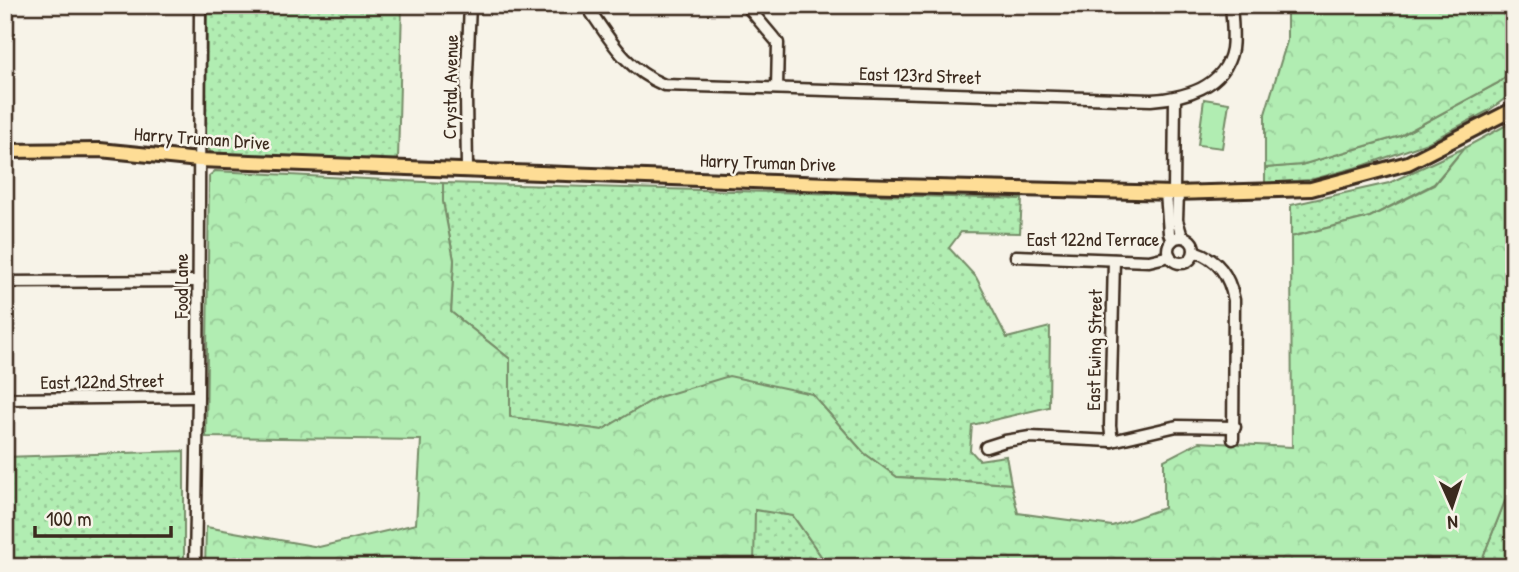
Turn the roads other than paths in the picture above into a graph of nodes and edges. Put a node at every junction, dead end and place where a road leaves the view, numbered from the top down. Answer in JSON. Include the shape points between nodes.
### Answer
{"nodes":[{"id":1,"x":200,"y":5,"type":"edge"},
{"id":2,"x":470,"y":5,"type":"edge"},
{"id":3,"x":586,"y":5,"type":"edge"},
{"id":4,"x":746,"y":5,"type":"edge"},
{"id":5,"x":1231,"y":5,"type":"edge"},
{"id":6,"x":778,"y":88,"type":"junction"},
{"id":7,"x":1175,"y":99,"type":"junction"},
{"id":8,"x":1514,"y":109,"type":"edge"},
{"id":9,"x":5,"y":151,"type":"edge"},
{"id":10,"x":199,"y":160,"type":"junction"},
{"id":11,"x":467,"y":169,"type":"junction"},
{"id":12,"x":1173,"y":193,"type":"junction"},
{"id":13,"x":1177,"y":239,"type":"junction"},
{"id":14,"x":1194,"y":251,"type":"junction"},
{"id":15,"x":1016,"y":256,"type":"dead end"},
{"id":16,"x":1170,"y":256,"type":"junction"},
{"id":17,"x":1114,"y":260,"type":"junction"},
{"id":18,"x":199,"y":281,"type":"junction"},
{"id":19,"x":5,"y":282,"type":"edge"},
{"id":20,"x":198,"y":397,"type":"junction"},
{"id":21,"x":5,"y":400,"type":"edge"},
{"id":22,"x":1234,"y":427,"type":"junction"},
{"id":23,"x":1233,"y":439,"type":"dead end"},
{"id":24,"x":1112,"y":441,"type":"junction"},
{"id":25,"x":986,"y":447,"type":"dead end"},
{"id":26,"x":195,"y":567,"type":"edge"}],
"edges":[{"from":1,"to":10,"type":"street","name":"Food Lane"},
{"from":2,"to":11,"type":"street","name":"Crystal Avenue"},
{"from":3,"to":6,"type":"street","name":"East 123rd Street","via":[[624,59],[645,77],[664,85]]},
{"from":4,"to":6,"type":"street","via":[[778,43]]},
{"from":5,"to":7,"type":"street","via":[[1232,50],[1224,68],[1203,89]]},
{"from":6,"to":7,"type":"street","name":"East 123rd Street"},
{"from":7,"to":12,"type":"street"},
{"from":8,"to":12,"type":"main road","name":"Harry Truman Drive","via":[[1408,163],[1311,189]]},
{"from":9,"to":10,"type":"main road","name":"Harry Truman Drive","via":[[100,150]]},
{"from":10,"to":11,"type":"main road","name":"Harry Truman Drive"},
{"from":10,"to":18,"type":"street","name":"Food Lane"},
{"from":11,"to":12,"type":"main road","name":"Harry Truman Drive"},
{"from":12,"to":13,"type":"street","via":[[1169,233]]},
{"from":13,"to":14,"type":"street","via":[[1189,240]]},
{"from":13,"to":16,"type":"street","via":[[1169,247]]},
{"from":14,"to":16,"type":"street","via":[[1184,262]]},
{"from":14,"to":22,"type":"street","via":[[1213,259],[1222,269],[1234,300]]},
{"from":15,"to":17,"type":"street","name":"East 122nd Terrace"},
{"from":16,"to":17,"type":"street","name":"East 122nd Terrace"},
{"from":17,"to":24,"type":"street","name":"East Ewing Street"},
{"from":18,"to":19,"type":"street"},
{"from":18,"to":20,"type":"street","name":"Food Lane"},
{"from":20,"to":21,"type":"street","name":"East 122nd Street"},
{"from":20,"to":26,"type":"street","name":"Food Lane"},
{"from":22,"to":23,"type":"street"},
{"from":22,"to":24,"type":"street","via":[[1177,426]]},
{"from":24,"to":25,"type":"street","via":[[1030,437]]}]}
